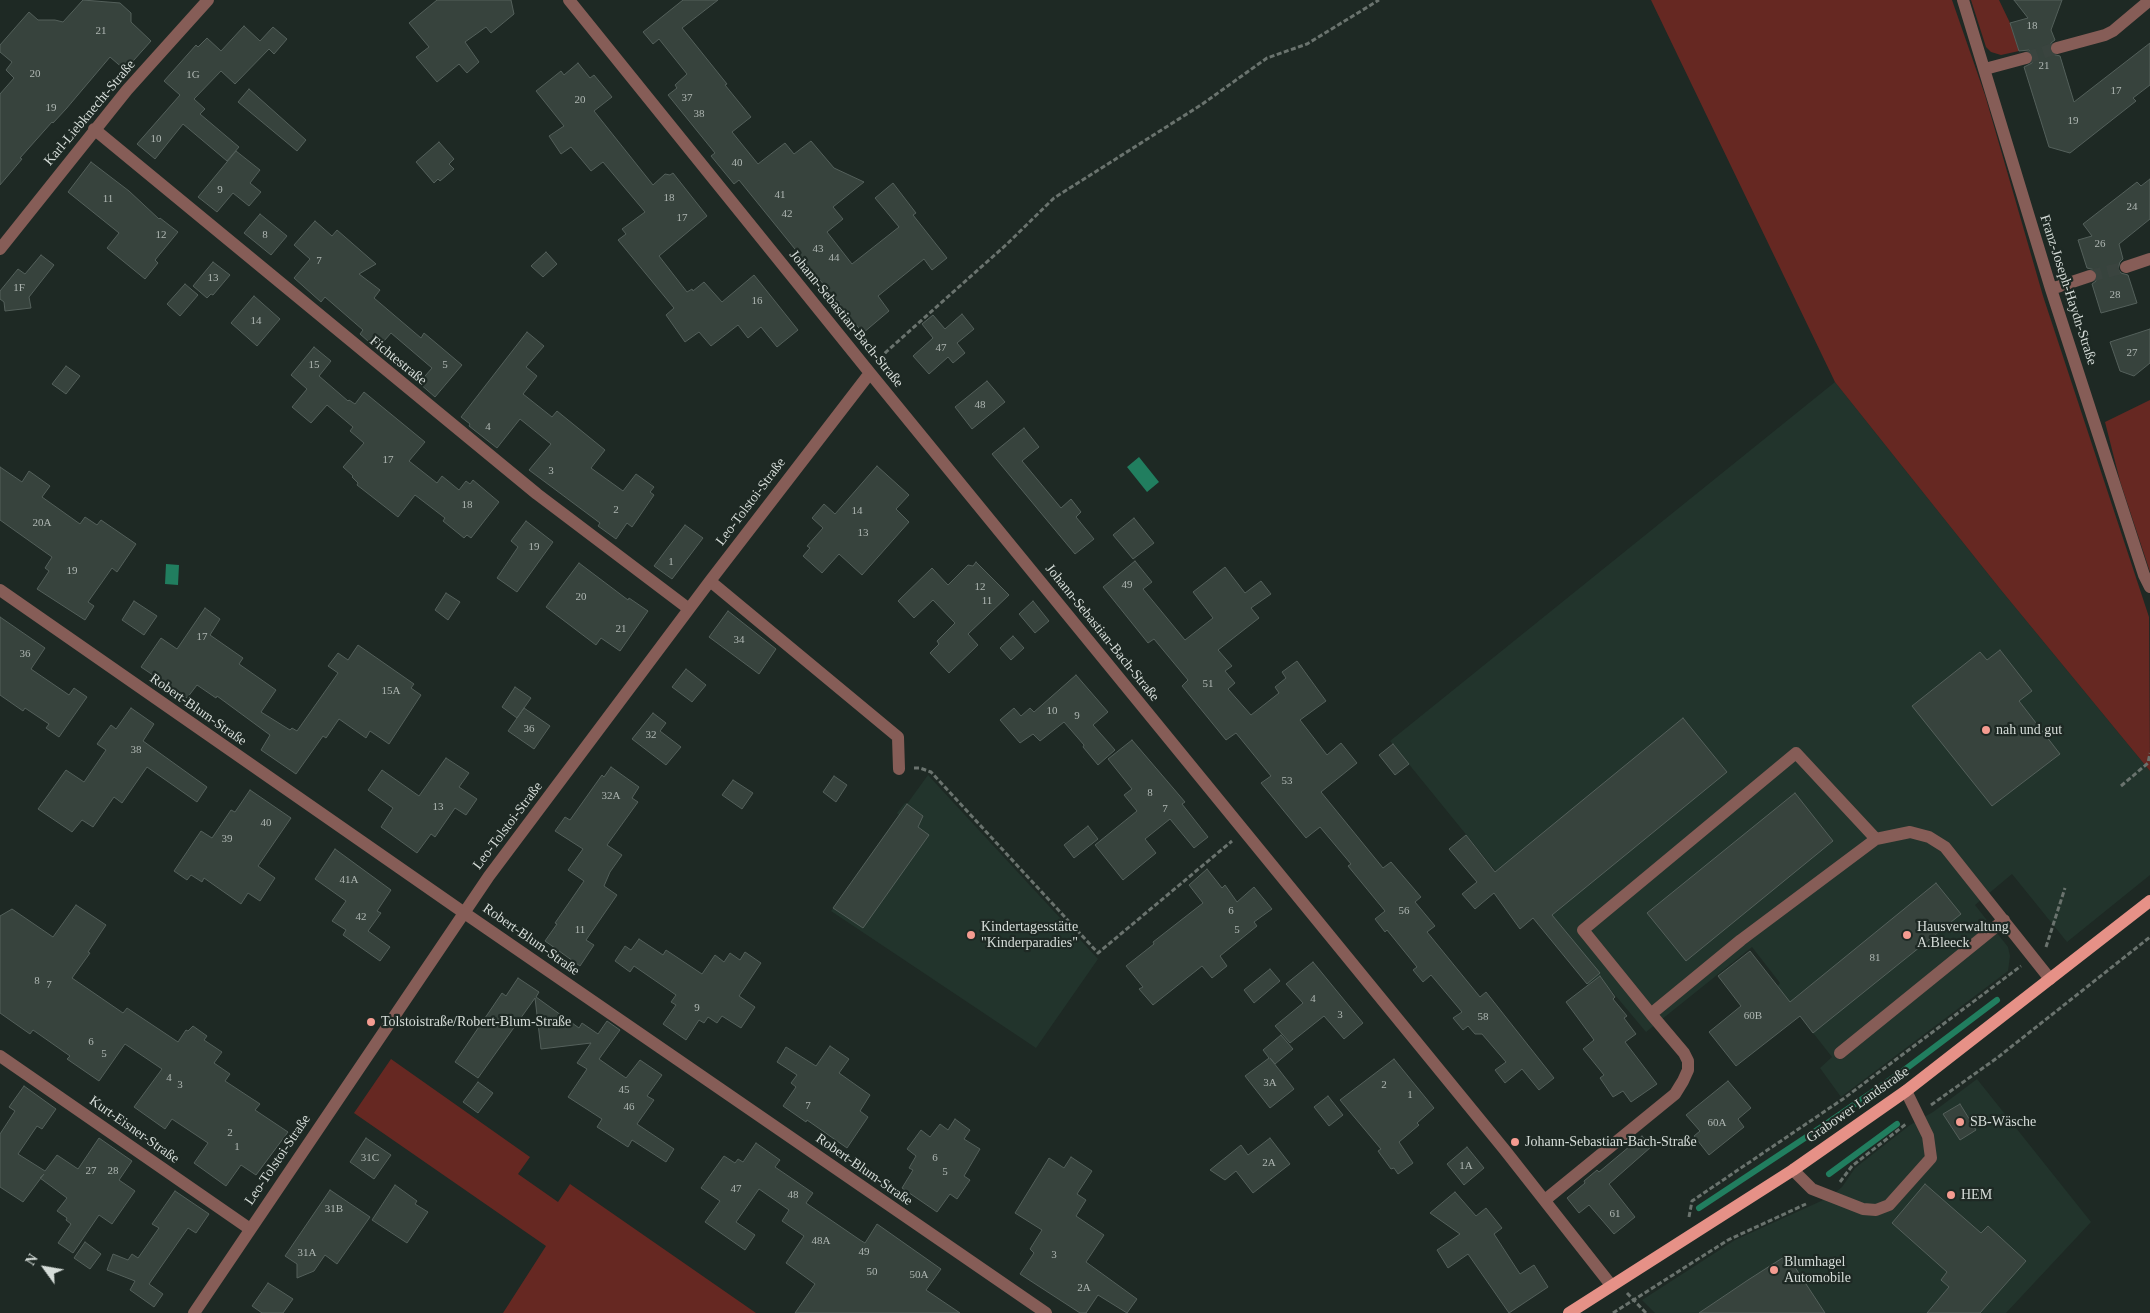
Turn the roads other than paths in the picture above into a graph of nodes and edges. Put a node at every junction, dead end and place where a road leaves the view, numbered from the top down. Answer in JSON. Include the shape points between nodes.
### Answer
{"nodes":[{"id":1,"x":208,"y":0,"type":"edge"},
{"id":2,"x":569,"y":0,"type":"edge"},
{"id":3,"x":1963,"y":0,"type":"edge"},
{"id":4,"x":2150,"y":0,"type":"edge"},
{"id":5,"x":2057,"y":48,"type":"tunnel mouth"},
{"id":6,"x":2026,"y":58,"type":"tunnel mouth"},
{"id":7,"x":1985,"y":69,"type":"junction"},
{"id":8,"x":94,"y":129,"type":"junction"},
{"id":9,"x":0,"y":249,"type":"edge"},
{"id":10,"x":2150,"y":259,"type":"edge"},
{"id":11,"x":2126,"y":266,"type":"tunnel mouth"},
{"id":12,"x":2090,"y":276,"type":"tunnel mouth"},
{"id":13,"x":2050,"y":289,"type":"junction"},
{"id":14,"x":870,"y":373,"type":"junction"},
{"id":15,"x":710,"y":581,"type":"junction"},
{"id":16,"x":2150,"y":588,"type":"edge"},
{"id":17,"x":0,"y":590,"type":"edge"},
{"id":18,"x":688,"y":609,"type":"junction"},
{"id":19,"x":899,"y":769,"type":"road end"},
{"id":20,"x":1876,"y":839,"type":"junction"},
{"id":21,"x":2150,"y":901,"type":"edge"},
{"id":22,"x":463,"y":912,"type":"junction"},
{"id":23,"x":2004,"y":920,"type":"junction"},
{"id":24,"x":2050,"y":979,"type":"junction"},
{"id":25,"x":1652,"y":1014,"type":"junction"},
{"id":26,"x":1840,"y":1052,"type":"dead end"},
{"id":27,"x":0,"y":1056,"type":"edge"},
{"id":28,"x":1906,"y":1091,"type":"junction"},
{"id":29,"x":1793,"y":1170,"type":"junction"},
{"id":30,"x":1545,"y":1200,"type":"junction"},
{"id":31,"x":250,"y":1229,"type":"junction"},
{"id":32,"x":1611,"y":1285,"type":"junction"},
{"id":33,"x":194,"y":1313,"type":"edge"},
{"id":34,"x":1046,"y":1313,"type":"edge"},
{"id":35,"x":1569,"y":1313,"type":"edge"}],
"edges":[{"from":1,"to":8,"type":"street","name":"Karl-Liebknecht-Straße"},
{"from":2,"to":14,"type":"street","name":"Johann-Sebastian-Bach-Straße"},
{"from":3,"to":7,"type":"street","name":"Franz-Joseph-Haydn-Straße"},
{"from":4,"to":5,"type":"street","via":[[2113,31]]},
{"from":6,"to":7,"type":"street"},
{"from":7,"to":13,"type":"street","name":"Franz-Joseph-Haydn-Straße"},
{"from":8,"to":9,"type":"street","name":"Karl-Liebknecht-Straße"},
{"from":8,"to":18,"type":"street","name":"Fichtestraße","via":[[537,494]]},
{"from":10,"to":11,"type":"street"},
{"from":12,"to":13,"type":"street"},
{"from":13,"to":16,"type":"street","name":"Franz-Joseph-Haydn-Straße"},
{"from":14,"to":15,"type":"street","name":"Leo-Tolstoi-Straße"},
{"from":14,"to":30,"type":"street","name":"Johann-Sebastian-Bach-Straße"},
{"from":15,"to":18,"type":"street","name":"Leo-Tolstoi-Straße"},
{"from":15,"to":19,"type":"street","via":[[898,736]]},
{"from":17,"to":22,"type":"street","name":"Robert-Blum-Straße"},
{"from":18,"to":22,"type":"street","name":"Leo-Tolstoi-Straße"},
{"from":20,"to":23,"type":"street","via":[[1910,832],[1929,837],[1945,847]]},
{"from":20,"to":25,"type":"street","via":[[1741,940]]},
{"from":20,"to":25,"type":"street","via":[[1796,753],[1584,930]]},
{"from":21,"to":24,"type":"main road","name":"Grabower Landstraße"},
{"from":22,"to":31,"type":"street","name":"Leo-Tolstoi-Straße"},
{"from":22,"to":34,"type":"street","name":"Robert-Blum-Straße"},
{"from":23,"to":24,"type":"street"},
{"from":23,"to":26,"type":"street"},
{"from":24,"to":28,"type":"main road","name":"Grabower Landstraße"},
{"from":25,"to":30,"type":"street","via":[[1684,1052],[1688,1070],[1683,1081],[1675,1094]]},
{"from":27,"to":31,"type":"street","name":"Kurt-Eisner-Straße"},
{"from":28,"to":29,"type":"main road","name":"Grabower Landstraße"},
{"from":28,"to":29,"type":"street","via":[[1928,1136],[1931,1158],[1889,1205],[1876,1210],[1863,1209],[1812,1189]]},
{"from":29,"to":32,"type":"main road","name":"Grabower Landstraße"},
{"from":30,"to":32,"type":"street","name":"Johann-Sebastian-Bach-Straße"},
{"from":31,"to":33,"type":"street","name":"Leo-Tolstoi-Straße"},
{"from":32,"to":35,"type":"main road","name":"Grabower Landstraße"}]}
